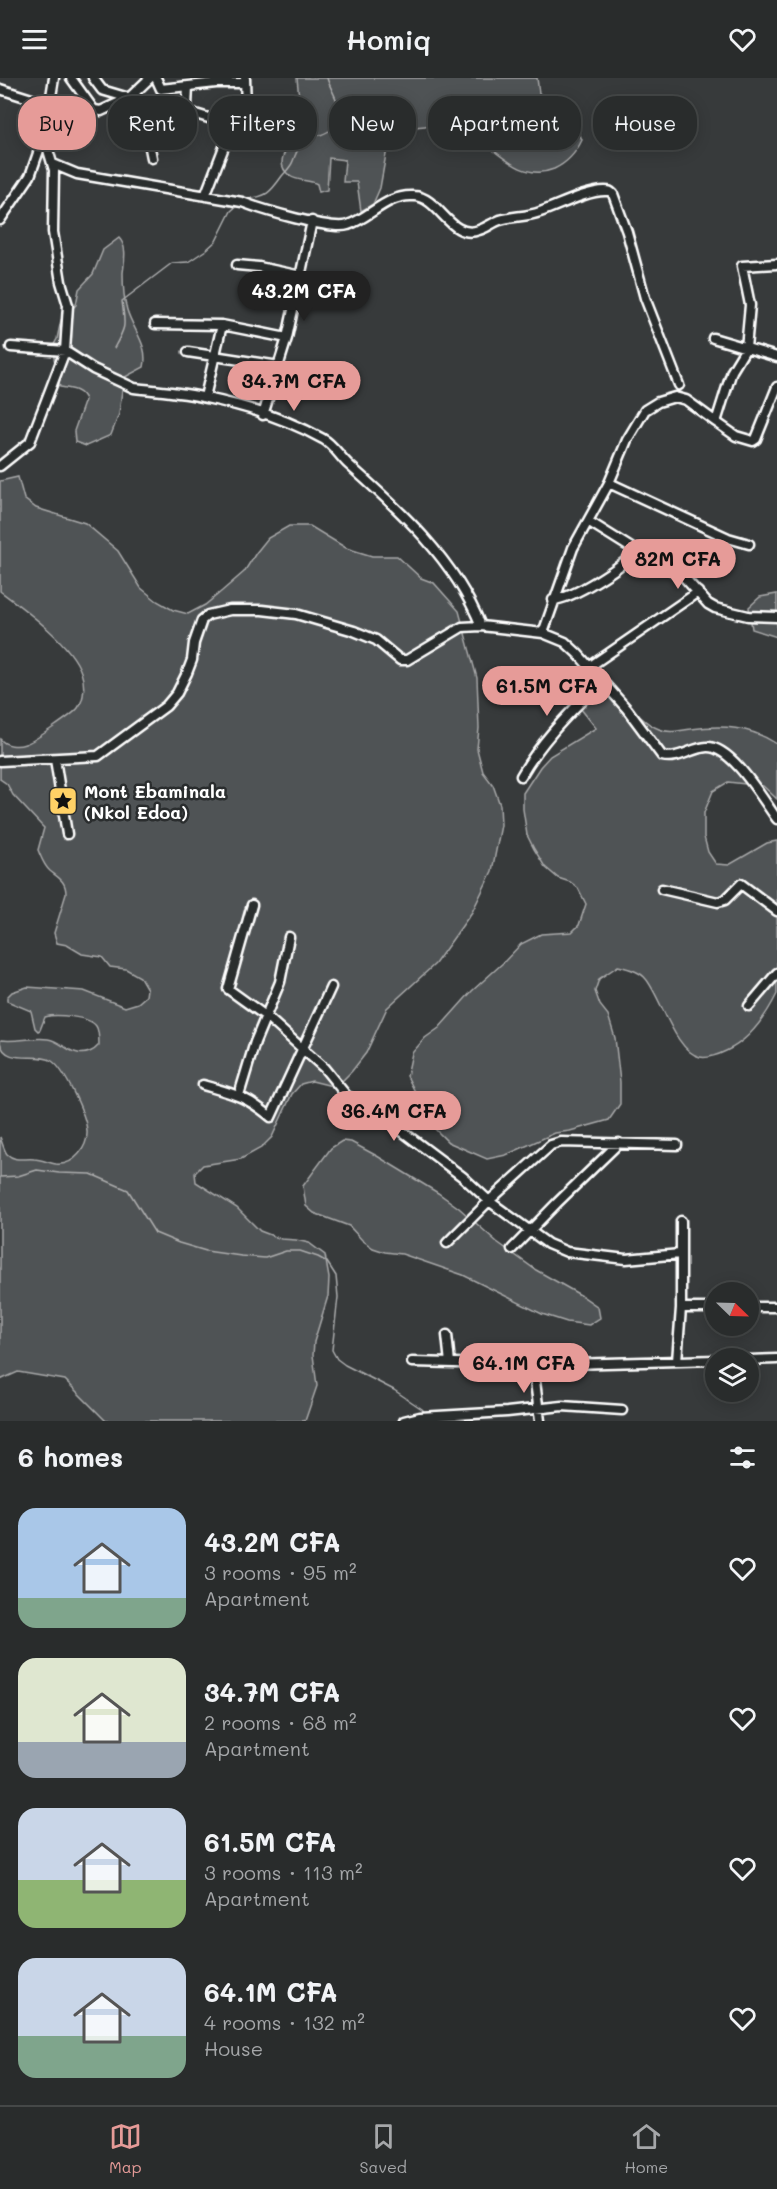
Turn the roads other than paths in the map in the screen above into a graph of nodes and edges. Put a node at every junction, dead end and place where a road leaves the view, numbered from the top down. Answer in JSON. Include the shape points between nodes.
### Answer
{"nodes":[{"id":1,"x":54,"y":78,"type":"edge"},
{"id":2,"x":71,"y":78,"type":"edge"},
{"id":3,"x":93,"y":78,"type":"edge"},
{"id":4,"x":150,"y":78,"type":"edge"},
{"id":5,"x":156,"y":78,"type":"edge"},
{"id":6,"x":245,"y":81,"type":"edge"},
{"id":7,"x":188,"y":86,"type":"junction"},
{"id":8,"x":0,"y":88,"type":"edge"},
{"id":9,"x":22,"y":96,"type":"edge"},
{"id":10,"x":51,"y":96,"type":"edge"},
{"id":11,"x":132,"y":96,"type":"joint"},
{"id":12,"x":246,"y":96,"type":"edge"},
{"id":13,"x":108,"y":107,"type":"edge"},
{"id":14,"x":209,"y":118,"type":"edge"},
{"id":15,"x":39,"y":150,"type":"edge"},
{"id":16,"x":47,"y":150,"type":"edge"},
{"id":17,"x":150,"y":150,"type":"edge"},
{"id":18,"x":223,"y":150,"type":"edge"},
{"id":19,"x":152,"y":158,"type":"dead end"},
{"id":20,"x":53,"y":164,"type":"junction"},
{"id":21,"x":205,"y":196,"type":"junction"},
{"id":22,"x":0,"y":220,"type":"edge"},
{"id":23,"x":312,"y":221,"type":"junction"},
{"id":24,"x":777,"y":264,"type":"edge"},
{"id":25,"x":237,"y":265,"type":"dead end"},
{"id":26,"x":301,"y":276,"type":"junction"},
{"id":27,"x":155,"y":324,"type":"dead end"},
{"id":28,"x":222,"y":325,"type":"junction"},
{"id":29,"x":287,"y":338,"type":"junction"},
{"id":30,"x":713,"y":338,"type":"dead end"},
{"id":31,"x":11,"y":347,"type":"dead end"},
{"id":32,"x":746,"y":348,"type":"junction"},
{"id":33,"x":65,"y":351,"type":"junction"},
{"id":34,"x":188,"y":352,"type":"dead end"},
{"id":35,"x":215,"y":354,"type":"junction"},
{"id":36,"x":777,"y":357,"type":"edge"},
{"id":37,"x":279,"y":366,"type":"junction"},
{"id":38,"x":679,"y":385,"type":"dead end"},
{"id":39,"x":777,"y":387,"type":"edge"},
{"id":40,"x":205,"y":397,"type":"junction"},
{"id":41,"x":263,"y":415,"type":"junction"},
{"id":42,"x":716,"y":422,"type":"junction"},
{"id":43,"x":0,"y":466,"type":"edge"},
{"id":44,"x":609,"y":483,"type":"junction"},
{"id":45,"x":588,"y":521,"type":"junction"},
{"id":46,"x":749,"y":544,"type":"dead end"},
{"id":47,"x":636,"y":551,"type":"junction"},
{"id":48,"x":698,"y":592,"type":"junction"},
{"id":49,"x":553,"y":600,"type":"junction"},
{"id":50,"x":777,"y":617,"type":"edge"},
{"id":51,"x":481,"y":626,"type":"junction"},
{"id":52,"x":543,"y":633,"type":"junction"},
{"id":53,"x":589,"y":667,"type":"junction"},
{"id":54,"x":602,"y":681,"type":"junction"},
{"id":55,"x":55,"y":759,"type":"junction"},
{"id":56,"x":0,"y":761,"type":"edge"},
{"id":57,"x":521,"y":776,"type":"dead end"},
{"id":58,"x":777,"y":819,"type":"edge"},
{"id":59,"x":67,"y":834,"type":"dead end"},
{"id":60,"x":662,"y":889,"type":"dead end"},
{"id":61,"x":252,"y":905,"type":"dead end"},
{"id":62,"x":777,"y":911,"type":"edge"},
{"id":63,"x":289,"y":937,"type":"dead end"},
{"id":64,"x":777,"y":973,"type":"edge"},
{"id":65,"x":332,"y":987,"type":"dead end"},
{"id":66,"x":750,"y":1006,"type":"dead end"},
{"id":67,"x":267,"y":1017,"type":"junction"},
{"id":68,"x":304,"y":1050,"type":"junction"},
{"id":69,"x":203,"y":1085,"type":"dead end"},
{"id":70,"x":239,"y":1095,"type":"junction"},
{"id":71,"x":619,"y":1143,"type":"junction"},
{"id":72,"x":677,"y":1145,"type":"dead end"},
{"id":73,"x":489,"y":1200,"type":"junction"},
{"id":74,"x":681,"y":1221,"type":"dead end"},
{"id":75,"x":530,"y":1231,"type":"junction"},
{"id":76,"x":447,"y":1243,"type":"dead end"},
{"id":77,"x":512,"y":1250,"type":"dead end"},
{"id":78,"x":680,"y":1254,"type":"junction"},
{"id":79,"x":777,"y":1307,"type":"edge"},
{"id":80,"x":681,"y":1308,"type":"junction"},
{"id":81,"x":705,"y":1308,"type":"edge"},
{"id":82,"x":759,"y":1308,"type":"edge"},
{"id":83,"x":447,"y":1335,"type":"dead end"},
{"id":84,"x":777,"y":1359,"type":"edge"},
{"id":85,"x":705,"y":1360,"type":"edge"},
{"id":86,"x":759,"y":1360,"type":"edge"},
{"id":87,"x":677,"y":1361,"type":"junction"},
{"id":88,"x":412,"y":1362,"type":"dead end"},
{"id":89,"x":450,"y":1363,"type":"junction"},
{"id":90,"x":533,"y":1365,"type":"junction"},
{"id":91,"x":538,"y":1407,"type":"junction"},
{"id":92,"x":622,"y":1410,"type":"dead end"},
{"id":93,"x":404,"y":1421,"type":"edge"},
{"id":94,"x":540,"y":1421,"type":"edge"}],
"edges":[{"from":1,"to":10,"type":"street"},
{"from":2,"to":13,"type":"street","via":[[94,110]]},
{"from":3,"to":11,"type":"street","via":[[102,90]]},
{"from":4,"to":11,"type":"street"},
{"from":5,"to":7,"type":"street","via":[[162,89]]},
{"from":6,"to":7,"type":"street"},
{"from":6,"to":12,"type":"street"},
{"from":7,"to":14,"type":"street","via":[[189,112]]},
{"from":8,"to":9,"type":"street"},
{"from":15,"to":22,"type":"street","via":[[30,176]]},
{"from":16,"to":20,"type":"street"},
{"from":17,"to":19,"type":"street"},
{"from":18,"to":21,"type":"street"},
{"from":20,"to":21,"type":"street","via":[[77,174]]},
{"from":20,"to":33,"type":"street","via":[[53,232],[68,304]]},
{"from":21,"to":23,"type":"street"},
{"from":23,"to":26,"type":"street"},
{"from":23,"to":38,"type":"street","via":[[341,227],[393,199],[413,196],[426,200],[460,230],[471,232],[500,220],[610,191]]},
{"from":24,"to":32,"type":"street","via":[[742,266],[750,305]]},
{"from":25,"to":26,"type":"street"},
{"from":26,"to":29,"type":"street"},
{"from":27,"to":28,"type":"street"},
{"from":28,"to":29,"type":"street"},
{"from":28,"to":35,"type":"street"},
{"from":29,"to":37,"type":"street"},
{"from":30,"to":32,"type":"street"},
{"from":31,"to":33,"type":"street"},
{"from":32,"to":36,"type":"street"},
{"from":32,"to":42,"type":"street","via":[[732,371]]},
{"from":33,"to":40,"type":"street","via":[[134,388]]},
{"from":33,"to":43,"type":"street","via":[[30,442]]},
{"from":34,"to":35,"type":"street"},
{"from":35,"to":37,"type":"street"},
{"from":35,"to":40,"type":"street"},
{"from":37,"to":41,"type":"street"},
{"from":39,"to":42,"type":"street","via":[[753,441],[736,436]]},
{"from":40,"to":41,"type":"street"},
{"from":41,"to":51,"type":"street","via":[[326,441],[405,515],[456,579]]},
{"from":42,"to":44,"type":"street","via":[[686,400],[675,397],[658,402],[645,410],[638,421]]},
{"from":44,"to":45,"type":"street"},
{"from":44,"to":46,"type":"street"},
{"from":45,"to":47,"type":"street"},
{"from":45,"to":49,"type":"street"},
{"from":47,"to":48,"type":"street","via":[[683,576]]},
{"from":47,"to":49,"type":"street","via":[[612,572]]},
{"from":48,"to":50,"type":"street","via":[[715,608],[748,616]]},
{"from":48,"to":53,"type":"street"},
{"from":49,"to":52,"type":"street"},
{"from":51,"to":52,"type":"street"},
{"from":51,"to":55,"type":"street","via":[[462,627],[400,660],[376,640],[296,614],[230,610],[208,615],[202,620],[194,642],[187,673],[166,706],[98,756]]},
{"from":52,"to":53,"type":"street","via":[[565,642]]},
{"from":53,"to":54,"type":"street"},
{"from":54,"to":57,"type":"street","via":[[549,734]]},
{"from":54,"to":58,"type":"street","via":[[662,756],[675,757],[708,747],[728,755]]},
{"from":55,"to":56,"type":"street"},
{"from":55,"to":59,"type":"street"},
{"from":60,"to":62,"type":"street","via":[[718,902],[741,884]]},
{"from":61,"to":67,"type":"street","via":[[228,989]]},
{"from":63,"to":67,"type":"street","via":[[280,982]]},
{"from":64,"to":66,"type":"street"},
{"from":65,"to":68,"type":"street"},
{"from":67,"to":68,"type":"street"},
{"from":67,"to":70,"type":"street"},
{"from":68,"to":70,"type":"street","via":[[271,1117]]},
{"from":68,"to":73,"type":"street","via":[[346,1095],[427,1150]]},
{"from":69,"to":70,"type":"street"},
{"from":71,"to":72,"type":"street"},
{"from":71,"to":73,"type":"street","via":[[551,1145]]},
{"from":71,"to":75,"type":"street"},
{"from":73,"to":75,"type":"street"},
{"from":73,"to":76,"type":"street"},
{"from":74,"to":78,"type":"street"},
{"from":75,"to":77,"type":"street"},
{"from":75,"to":78,"type":"street","via":[[558,1249],[576,1254],[626,1259]]},
{"from":78,"to":80,"type":"street"},
{"from":79,"to":82,"type":"street"},
{"from":80,"to":81,"type":"street"},
{"from":80,"to":87,"type":"street"},
{"from":83,"to":89,"type":"street"},
{"from":84,"to":86,"type":"street"},
{"from":85,"to":87,"type":"street"},
{"from":87,"to":90,"type":"street"},
{"from":88,"to":89,"type":"street"},
{"from":89,"to":90,"type":"street"},
{"from":90,"to":91,"type":"street"},
{"from":91,"to":92,"type":"street"},
{"from":91,"to":93,"type":"street"},
{"from":91,"to":94,"type":"street"}]}
